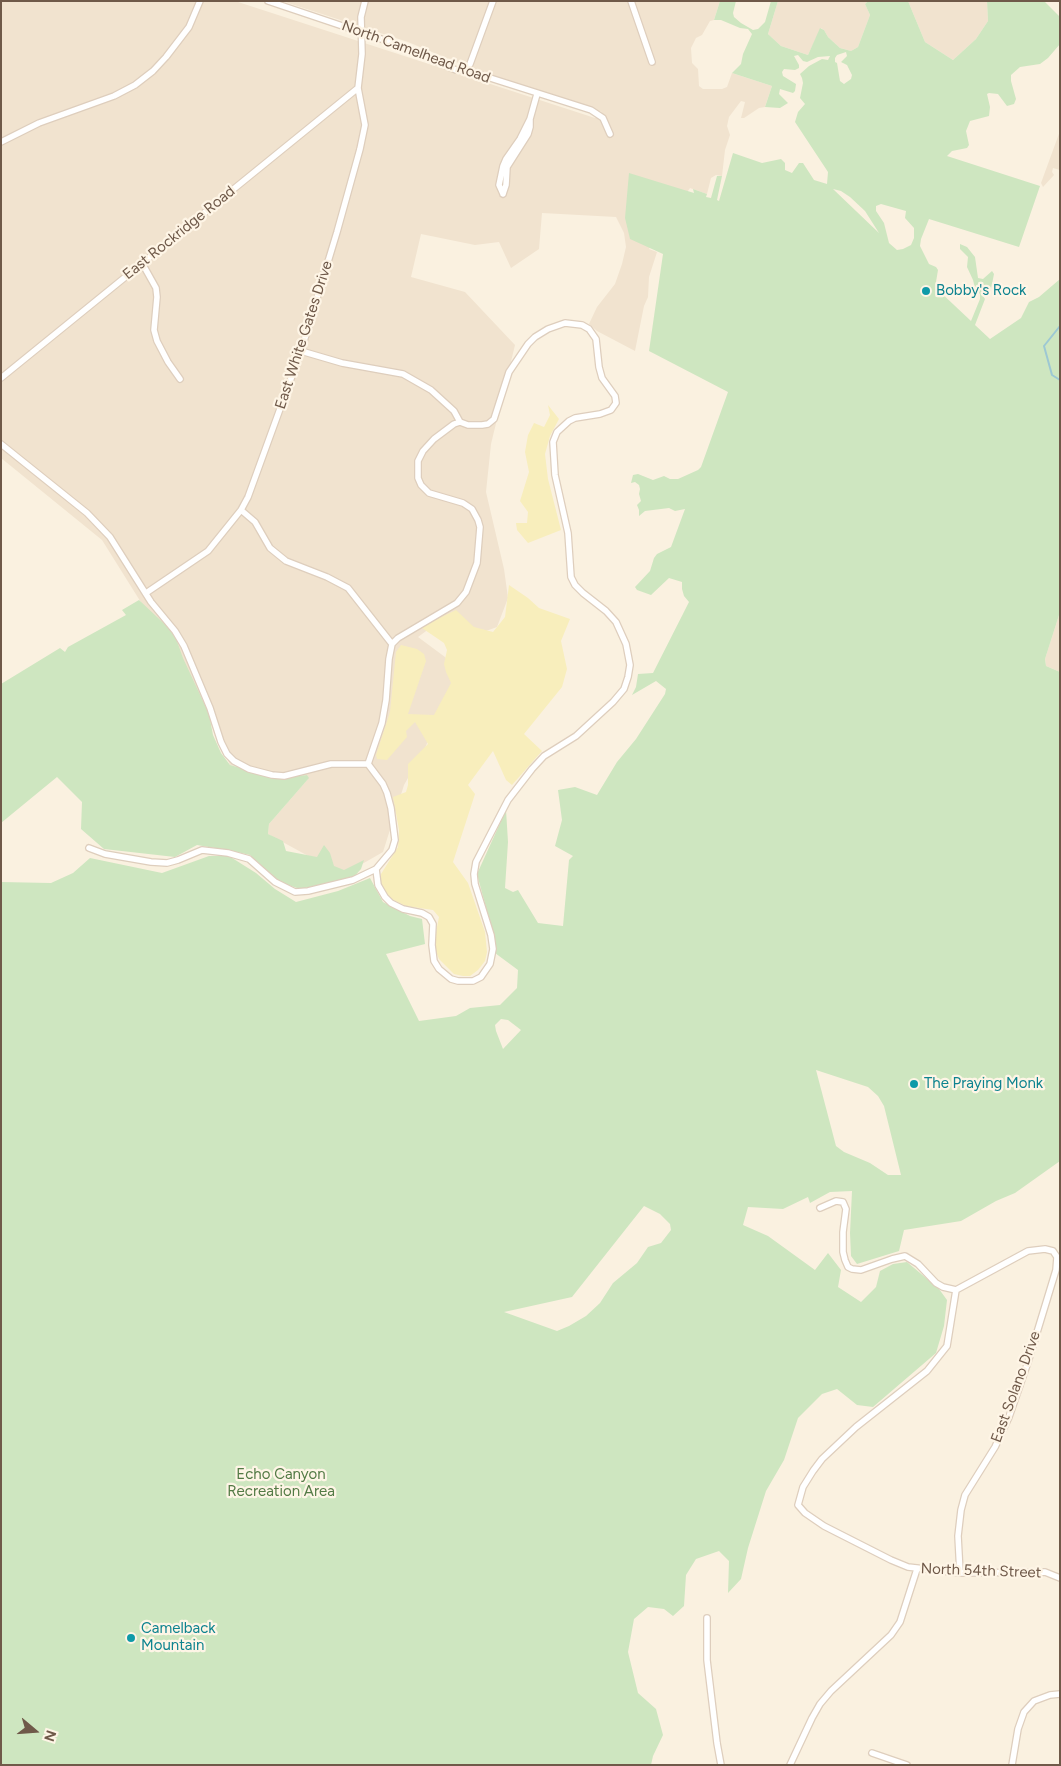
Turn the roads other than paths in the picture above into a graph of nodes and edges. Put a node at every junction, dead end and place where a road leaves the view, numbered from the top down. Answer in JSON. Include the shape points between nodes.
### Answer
{"nodes":[{"id":1,"x":200,"y":1,"type":"edge"},
{"id":2,"x":268,"y":1,"type":"edge"},
{"id":3,"x":365,"y":1,"type":"edge"},
{"id":4,"x":493,"y":1,"type":"edge"},
{"id":5,"x":632,"y":1,"type":"edge"},
{"id":6,"x":362,"y":32,"type":"junction"},
{"id":7,"x":652,"y":62,"type":"dead end"},
{"id":8,"x":465,"y":70,"type":"junction"},
{"id":9,"x":358,"y":88,"type":"junction"},
{"id":10,"x":537,"y":94,"type":"junction"},
{"id":11,"x":530,"y":119,"type":"junction"},
{"id":12,"x":610,"y":134,"type":"dead end"},
{"id":13,"x":1,"y":142,"type":"edge"},
{"id":14,"x":142,"y":263,"type":"junction"},
{"id":15,"x":301,"y":351,"type":"junction"},
{"id":16,"x":1,"y":378,"type":"edge"},
{"id":17,"x":180,"y":379,"type":"dead end"},
{"id":18,"x":460,"y":422,"type":"junction"},
{"id":19,"x":1,"y":444,"type":"edge"},
{"id":20,"x":241,"y":510,"type":"junction"},
{"id":21,"x":146,"y":593,"type":"junction"},
{"id":22,"x":392,"y":644,"type":"junction"},
{"id":23,"x":368,"y":764,"type":"junction"},
{"id":24,"x":89,"y":848,"type":"dead end"},
{"id":25,"x":376,"y":869,"type":"junction"},
{"id":26,"x":820,"y":1208,"type":"dead end"},
{"id":27,"x":956,"y":1290,"type":"junction"},
{"id":28,"x":917,"y":1569,"type":"junction"},
{"id":29,"x":960,"y":1573,"type":"junction"},
{"id":30,"x":1060,"y":1578,"type":"edge"},
{"id":31,"x":707,"y":1618,"type":"dead end"},
{"id":32,"x":1060,"y":1694,"type":"edge"},
{"id":33,"x":872,"y":1753,"type":"dead end"},
{"id":34,"x":721,"y":1765,"type":"edge"},
{"id":35,"x":790,"y":1765,"type":"edge"},
{"id":36,"x":907,"y":1765,"type":"edge"},
{"id":37,"x":1012,"y":1765,"type":"edge"}],
"edges":[{"from":1,"to":13,"type":"street","via":[[189,27],[166,57],[135,85],[114,96],[38,122]]},
{"from":2,"to":6,"type":"street","name":"North Camelhead Road"},
{"from":3,"to":6,"type":"street","name":"East White Gates Drive"},
{"from":4,"to":8,"type":"street"},
{"from":5,"to":7,"type":"street"},
{"from":6,"to":8,"type":"street","name":"North Camelhead Road","via":[[456,70]]},
{"from":6,"to":9,"type":"street","name":"East White Gates Drive"},
{"from":8,"to":10,"type":"street","name":"North Camelhead Road"},
{"from":9,"to":14,"type":"street","name":"East Rockridge Road"},
{"from":9,"to":15,"type":"street","name":"East White Gates Drive","via":[[365,125],[362,142]]},
{"from":10,"to":11,"type":"street"},
{"from":10,"to":12,"type":"street","name":"North Camelhead Road","via":[[597,114],[607,124]]},
{"from":11,"to":11,"type":"street","via":[[503,166],[499,185],[503,194],[507,167],[528,134]]},
{"from":14,"to":16,"type":"street","name":"East Rockridge Road"},
{"from":14,"to":17,"type":"street","via":[[156,288],[156,341]]},
{"from":15,"to":18,"type":"street","via":[[342,363],[403,374],[431,390],[454,411]]},
{"from":15,"to":20,"type":"street","name":"East White Gates Drive"},
{"from":18,"to":22,"type":"street","via":[[434,439],[423,451],[418,461],[418,478],[429,493],[472,509],[480,528],[477,563],[466,592],[457,603]]},
{"from":18,"to":25,"type":"street","via":[[482,425],[494,419],[509,372],[528,344],[548,329],[565,324],[582,325],[596,339],[598,367],[616,403],[611,410],[575,418],[557,432],[553,442],[555,475],[568,533],[571,577],[583,593],[616,622],[626,644],[630,665],[628,677],[624,689],[613,702],[576,736],[544,756],[532,769],[508,800],[476,862],[475,884],[493,949],[490,964],[481,977],[473,981],[458,981],[439,969],[432,945],[433,924],[422,913],[391,903],[378,885]]},
{"from":19,"to":21,"type":"street","via":[[98,524]]},
{"from":20,"to":21,"type":"street","name":"East White Gates Drive","via":[[208,550]]},
{"from":20,"to":22,"type":"street","via":[[254,522],[270,548],[286,561],[348,588]]},
{"from":21,"to":23,"type":"street","via":[[184,646],[221,742],[234,761],[249,769],[284,776],[331,764]]},
{"from":22,"to":23,"type":"street","via":[[382,723]]},
{"from":23,"to":25,"type":"street","via":[[387,794],[394,833],[392,850]]},
{"from":24,"to":25,"type":"street","via":[[105,854],[167,863],[202,850],[228,853],[249,859],[275,882],[295,892],[348,882]]},
{"from":26,"to":27,"type":"street","via":[[836,1200],[843,1202],[846,1210],[843,1252],[848,1267],[861,1270],[905,1256],[918,1264],[936,1283]]},
{"from":27,"to":28,"type":"street","name":"North 54th Street","via":[[947,1346],[927,1370],[856,1427],[822,1460],[803,1487],[798,1505],[824,1526],[891,1560]]},
{"from":27,"to":29,"type":"street","name":"East Solano Drive","via":[[1028,1251],[1045,1248],[1057,1257],[1056,1270],[1009,1417],[995,1447],[965,1495],[960,1510]]},
{"from":28,"to":29,"type":"street","name":"North 54th Street"},
{"from":28,"to":35,"type":"street","via":[[900,1622],[891,1635],[820,1704]]},
{"from":29,"to":30,"type":"street","name":"North 54th Street","via":[[1045,1572]]},
{"from":31,"to":34,"type":"street","via":[[706,1660]]},
{"from":32,"to":37,"type":"street","via":[[1034,1701],[1024,1712]]},
{"from":33,"to":36,"type":"street"}]}
